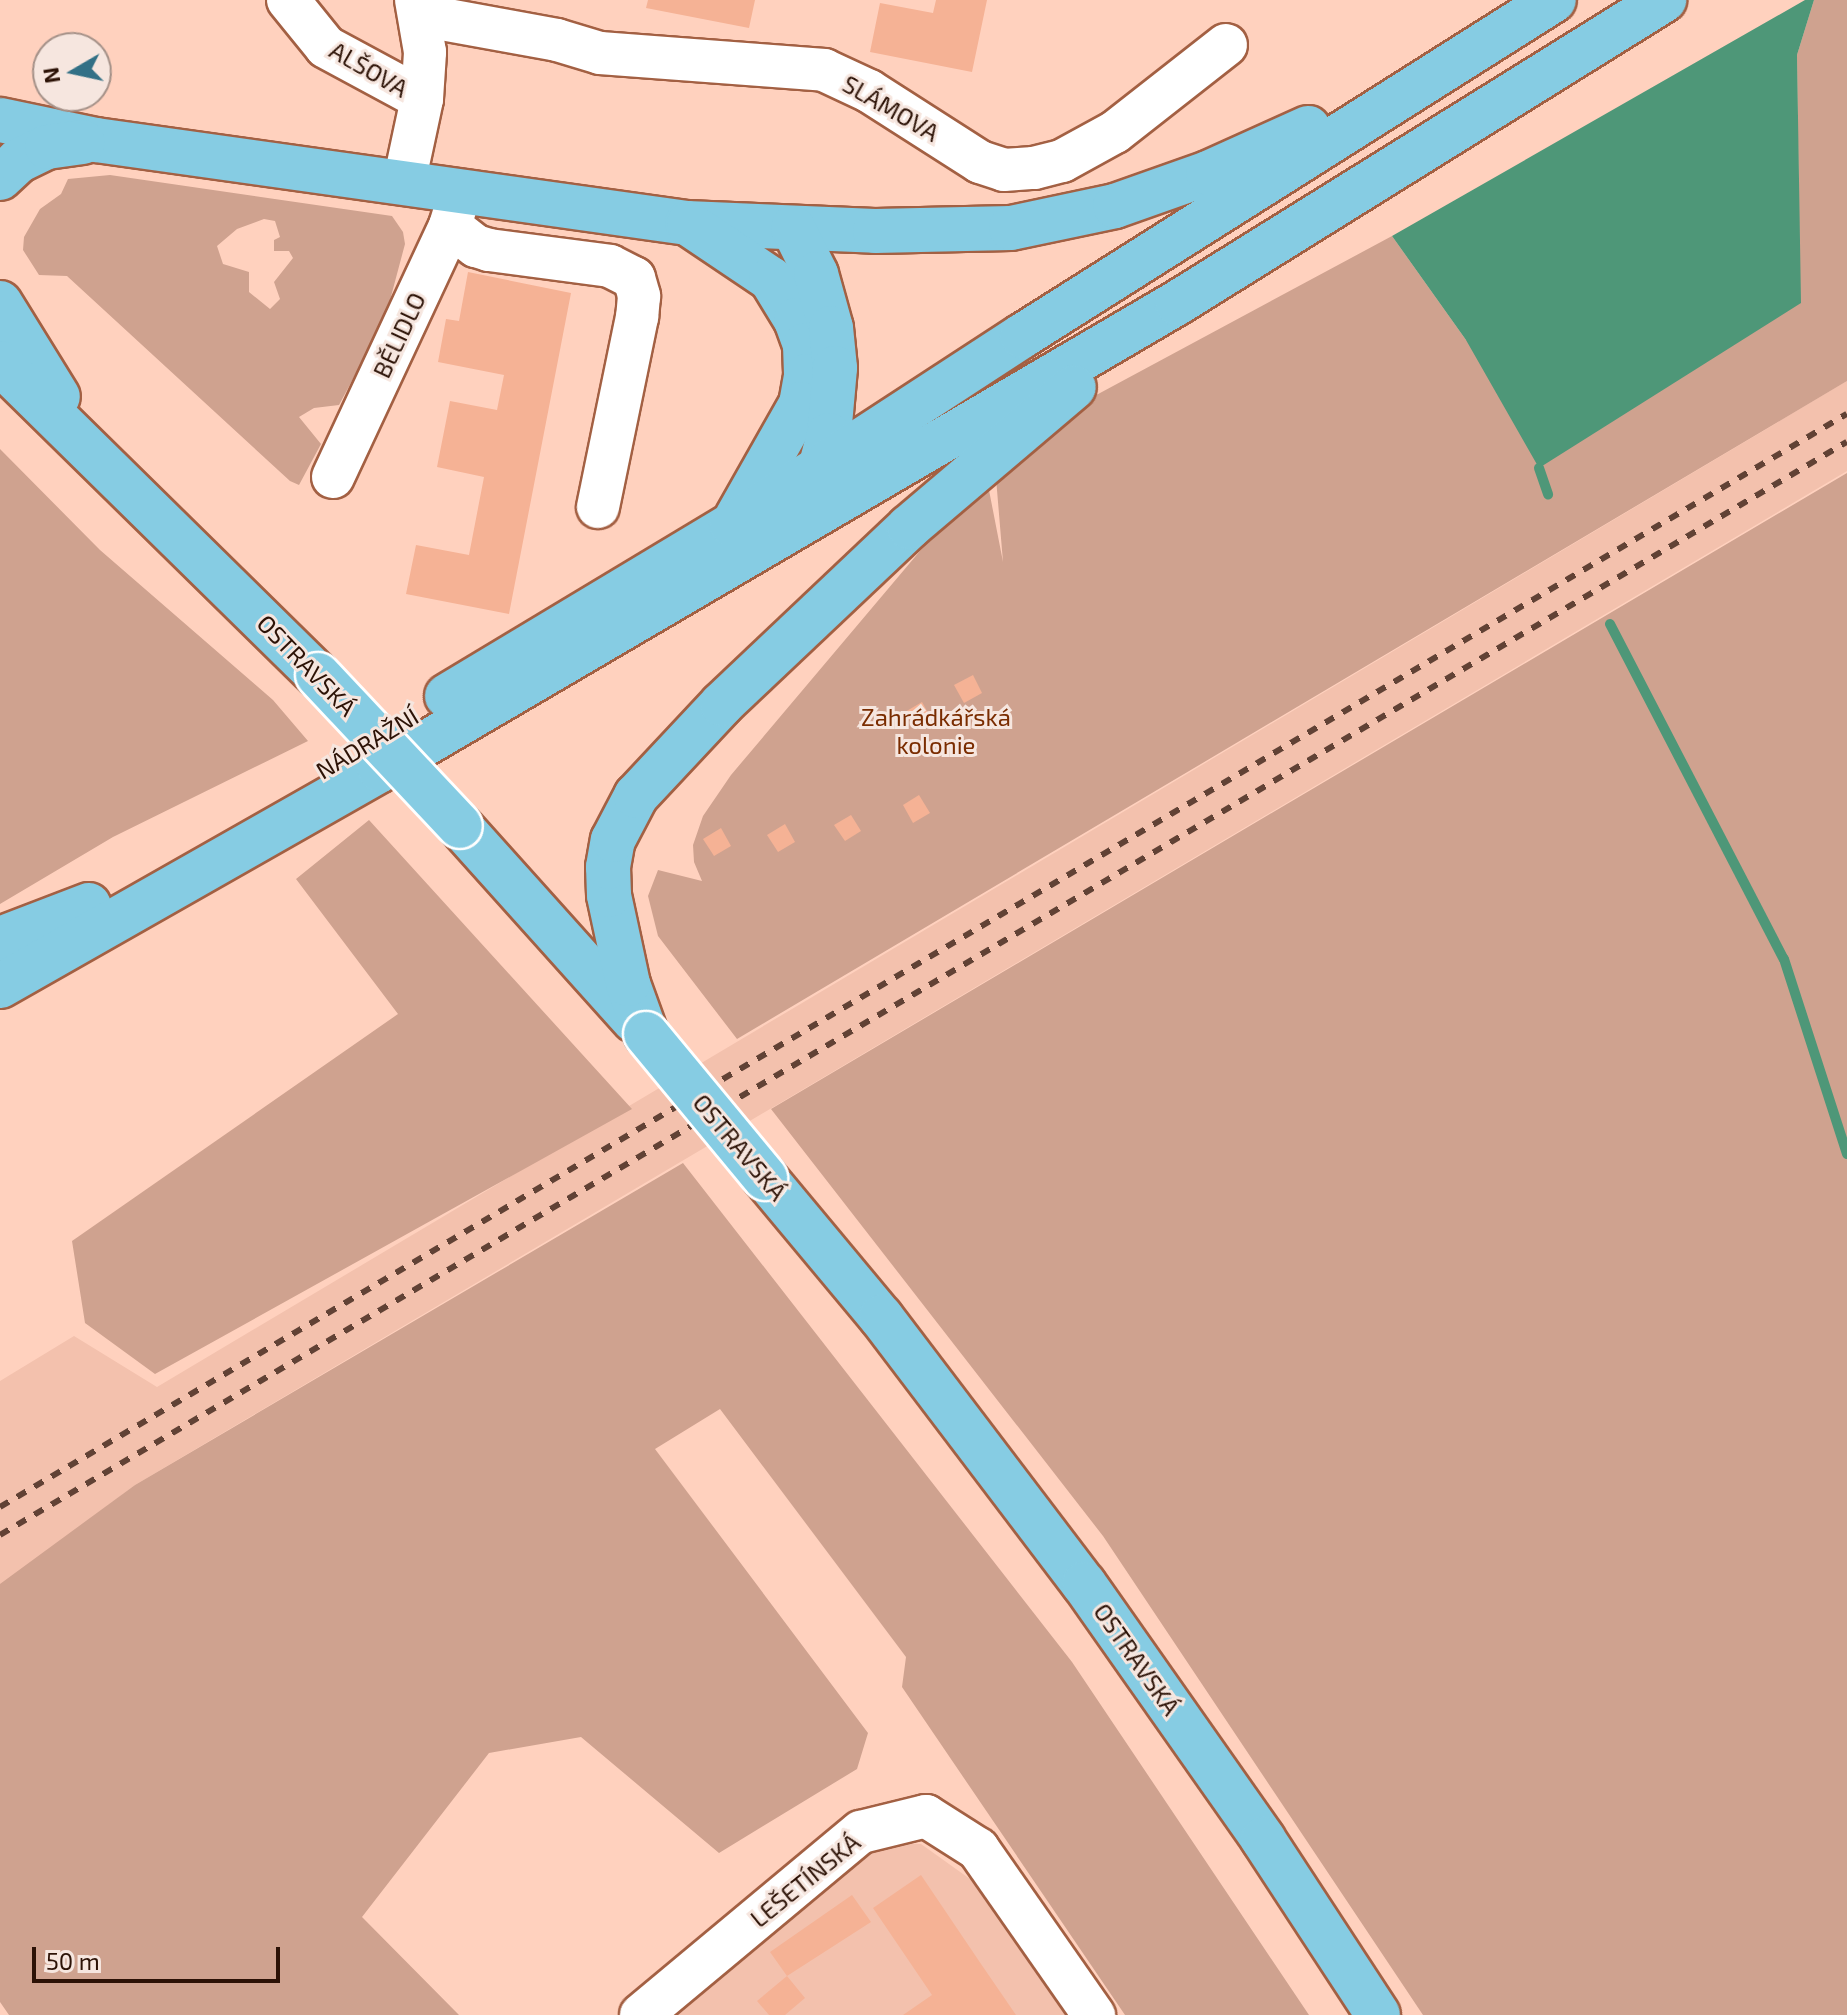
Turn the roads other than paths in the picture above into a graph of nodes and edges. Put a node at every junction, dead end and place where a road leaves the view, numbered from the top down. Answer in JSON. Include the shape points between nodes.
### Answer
{"nodes":[{"id":1,"x":288,"y":0,"type":"edge"},
{"id":2,"x":1664,"y":0,"type":"edge"},
{"id":3,"x":418,"y":8,"type":"edge"},
{"id":4,"x":1536,"y":10,"type":"edge"},
{"id":5,"x":1226,"y":45,"type":"dead end"},
{"id":6,"x":422,"y":99,"type":"junction"},
{"id":7,"x":0,"y":120,"type":"edge"},
{"id":8,"x":96,"y":140,"type":"junction"},
{"id":9,"x":0,"y":178,"type":"edge"},
{"id":10,"x":404,"y":183,"type":"junction"},
{"id":11,"x":455,"y":209,"type":"junction"},
{"id":12,"x":687,"y":223,"type":"junction"},
{"id":13,"x":793,"y":228,"type":"junction"},
{"id":14,"x":0,"y":303,"type":"edge"},
{"id":15,"x":1177,"y":303,"type":"junction"},
{"id":16,"x":7,"y":374,"type":"edge"},
{"id":17,"x":88,"y":447,"type":"junction"},
{"id":18,"x":820,"y":469,"type":"junction"},
{"id":19,"x":333,"y":477,"type":"dead end"},
{"id":20,"x":598,"y":507,"type":"dead end"},
{"id":21,"x":749,"y":535,"type":"junction"},
{"id":22,"x":89,"y":905,"type":"junction"},
{"id":23,"x":0,"y":939,"type":"edge"},
{"id":24,"x":0,"y":958,"type":"edge"},
{"id":25,"x":0,"y":986,"type":"edge"},
{"id":26,"x":646,"y":1034,"type":"junction"},
{"id":27,"x":641,"y":2015,"type":"edge"},
{"id":28,"x":1094,"y":2015,"type":"edge"},
{"id":29,"x":1378,"y":2015,"type":"edge"}],
"edges":[{"from":1,"to":6,"type":"street","name":"ALŠOVA","via":[[326,47]]},
{"from":2,"to":15,"type":"main road"},
{"from":3,"to":5,"type":"street","name":"SLÁMOVA","via":[[600,53],[824,70],[869,91],[980,162],[1004,170],[1062,161],[1115,132]]},
{"from":3,"to":6,"type":"street","name":"SLÁMOVA","via":[[425,52]]},
{"from":4,"to":13,"type":"main road","via":[[1309,128],[1208,173],[1115,206],[1011,228]]},
{"from":4,"to":18,"type":"main road"},
{"from":6,"to":10,"type":"street","name":"SLÁMOVA"},
{"from":7,"to":8,"type":"main road"},
{"from":8,"to":9,"type":"main road","via":[[47,147],[18,161]]},
{"from":8,"to":10,"type":"main road"},
{"from":10,"to":11,"type":"main road"},
{"from":11,"to":12,"type":"main road"},
{"from":11,"to":19,"type":"street","name":"BĚLIDLO"},
{"from":11,"to":20,"type":"street","via":[[476,246],[610,266],[634,278],[637,317]]},
{"from":12,"to":13,"type":"main road"},
{"from":12,"to":21,"type":"main road","via":[[771,279],[805,345],[801,404]]},
{"from":13,"to":18,"type":"main road","via":[[816,274],[831,328],[835,402]]},
{"from":14,"to":17,"type":"main road"},
{"from":15,"to":21,"type":"main road"},
{"from":15,"to":26,"type":"main road","via":[[951,489],[722,704],[636,796],[613,840],[609,895],[625,971]]},
{"from":16,"to":17,"type":"main road","name":"OSTRAVSKÁ"},
{"from":17,"to":26,"type":"main road","name":"OSTRAVSKÁ","bridge":true,"via":[[318,675]]},
{"from":18,"to":21,"type":"main road"},
{"from":21,"to":22,"type":"main road","name":"NÁDRAŽNÍ"},
{"from":21,"to":25,"type":"main road"},
{"from":22,"to":23,"type":"main road"},
{"from":22,"to":24,"type":"main road","name":"NÁDRAŽNÍ"},
{"from":26,"to":29,"type":"main road","name":"OSTRAVSKÁ","bridge":true,"via":[[881,1317],[1084,1584],[1263,1839]]},
{"from":27,"to":28,"type":"street","name":"LEŠETÍNSKÁ","via":[[861,1832],[926,1816],[978,1849]]}]}
